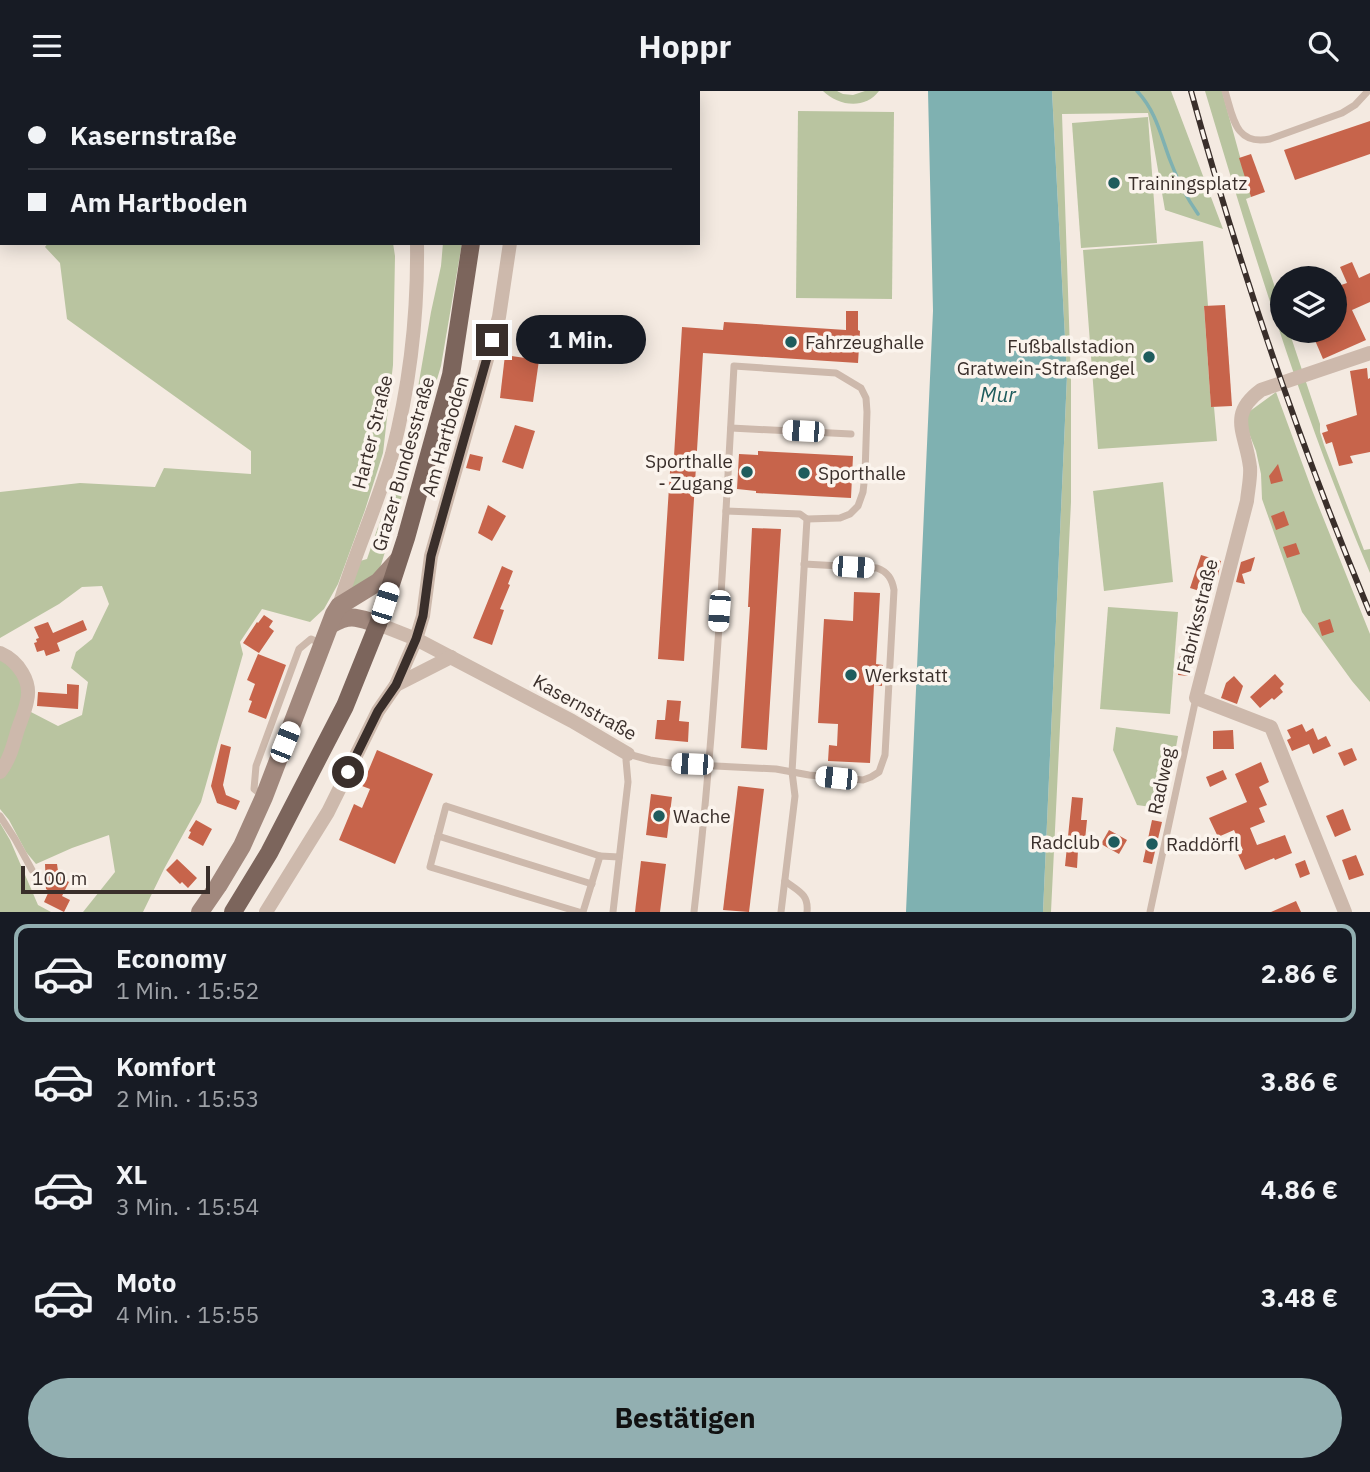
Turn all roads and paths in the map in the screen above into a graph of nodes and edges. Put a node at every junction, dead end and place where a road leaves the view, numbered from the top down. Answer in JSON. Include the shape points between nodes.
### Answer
{"nodes":[{"id":1,"x":1224,"y":91,"type":"edge"},
{"id":2,"x":1368,"y":91,"type":"edge"},
{"id":3,"x":417,"y":245,"type":"edge"},
{"id":4,"x":471,"y":245,"type":"edge"},
{"id":5,"x":510,"y":245,"type":"edge"},
{"id":6,"x":1370,"y":353,"type":"edge"},
{"id":7,"x":731,"y":428,"type":"junction"},
{"id":8,"x":851,"y":434,"type":"dead end"},
{"id":9,"x":726,"y":511,"type":"junction"},
{"id":10,"x":807,"y":519,"type":"junction"},
{"id":11,"x":398,"y":560,"type":"junction"},
{"id":12,"x":804,"y":564,"type":"junction"},
{"id":13,"x":346,"y":599,"type":"junction"},
{"id":14,"x":332,"y":624,"type":"junction"},
{"id":15,"x":378,"y":624,"type":"junction"},
{"id":16,"x":416,"y":639,"type":"junction"},
{"id":17,"x":0,"y":653,"type":"edge"},
{"id":18,"x":450,"y":657,"type":"junction"},
{"id":19,"x":396,"y":685,"type":"junction"},
{"id":20,"x":1196,"y":698,"type":"junction"},
{"id":21,"x":628,"y":754,"type":"junction"},
{"id":22,"x":709,"y":765,"type":"junction"},
{"id":23,"x":0,"y":772,"type":"edge"},
{"id":24,"x":792,"y":772,"type":"junction"},
{"id":25,"x":0,"y":816,"type":"edge"},
{"id":26,"x":438,"y":836,"type":"junction"},
{"id":27,"x":600,"y":856,"type":"junction"},
{"id":28,"x":619,"y":857,"type":"junction"},
{"id":29,"x":32,"y":870,"type":"dead end"},
{"id":30,"x":785,"y":881,"type":"junction"},
{"id":31,"x":592,"y":884,"type":"junction"},
{"id":32,"x":200,"y":912,"type":"edge"},
{"id":33,"x":233,"y":912,"type":"edge"},
{"id":34,"x":266,"y":912,"type":"edge"},
{"id":35,"x":581,"y":912,"type":"edge"},
{"id":36,"x":613,"y":912,"type":"edge"},
{"id":37,"x":694,"y":912,"type":"edge"},
{"id":38,"x":781,"y":912,"type":"edge"},
{"id":39,"x":807,"y":912,"type":"edge"},
{"id":40,"x":1150,"y":912,"type":"edge"},
{"id":41,"x":1345,"y":912,"type":"edge"}],
"edges":[{"from":1,"to":2,"type":"lane","via":[[1238,129],[1248,139],[1260,141],[1342,113]]},
{"from":3,"to":13,"type":"street","name":"Harter Straße","via":[[416,317],[408,381],[391,455]]},
{"from":4,"to":11,"type":"main road","name":"Grazer Bundesstraße","via":[[451,375]]},
{"from":5,"to":16,"type":"street","name":"Am Hartboden","via":[[499,317],[431,556]]},
{"from":6,"to":20,"type":"street","name":"Fabriksstraße","via":[[1261,390],[1241,413],[1251,468],[1247,501]]},
{"from":7,"to":8,"type":"lane"},
{"from":7,"to":9,"type":"lane"},
{"from":7,"to":10,"type":"lane","via":[[734,366],[836,373],[861,388],[867,412],[865,474],[858,506],[840,518]]},
{"from":9,"to":10,"type":"lane","via":[[800,514]]},
{"from":9,"to":22,"type":"lane"},
{"from":10,"to":12,"type":"lane"},
{"from":11,"to":13,"type":"street","via":[[378,582]]},
{"from":11,"to":15,"type":"main road","name":"Grazer Bundesstraße"},
{"from":12,"to":24,"type":"lane"},
{"from":12,"to":24,"type":"lane","name":"Kasernstraße","via":[[877,568],[893,581],[885,755],[878,772],[863,780]]},
{"from":13,"to":14,"type":"street","name":"Harter Straße"},
{"from":13,"to":15,"type":"street","via":[[368,600]]},
{"from":14,"to":15,"type":"street","via":[[354,616]]},
{"from":14,"to":32,"type":"street","name":"Harter Straße","via":[[264,797],[238,852]]},
{"from":15,"to":16,"type":"street","name":"Kasernstraße"},
{"from":15,"to":33,"type":"main road","name":"Grazer Bundesstraße","via":[[345,706]]},
{"from":16,"to":18,"type":"street","name":"Kasernstraße"},
{"from":16,"to":19,"type":"street"},
{"from":17,"to":23,"type":"street","via":[[20,668],[28,700]]},
{"from":18,"to":19,"type":"street"},
{"from":18,"to":21,"type":"street","name":"Kasernstraße"},
{"from":19,"to":34,"type":"street","via":[[378,711],[328,812]]},
{"from":20,"to":40,"type":"lane","name":"Radweg"},
{"from":20,"to":41,"type":"street","name":"Fabriksstraße","via":[[1271,727]]},
{"from":21,"to":22,"type":"lane","name":"Kasernstraße"},
{"from":21,"to":28,"type":"lane"},
{"from":22,"to":24,"type":"lane","name":"Kasernstraße"},
{"from":22,"to":37,"type":"lane"},
{"from":24,"to":30,"type":"lane","via":[[795,796]]},
{"from":25,"to":29,"type":"lane"},
{"from":26,"to":27,"type":"lane","via":[[446,806]]},
{"from":26,"to":31,"type":"lane"},
{"from":26,"to":35,"type":"lane","via":[[429,867]]},
{"from":27,"to":28,"type":"lane"},
{"from":27,"to":31,"type":"lane"},
{"from":28,"to":36,"type":"lane"},
{"from":30,"to":38,"type":"lane"},
{"from":30,"to":39,"type":"lane","via":[[804,896]]},
{"from":31,"to":35,"type":"lane"}]}
